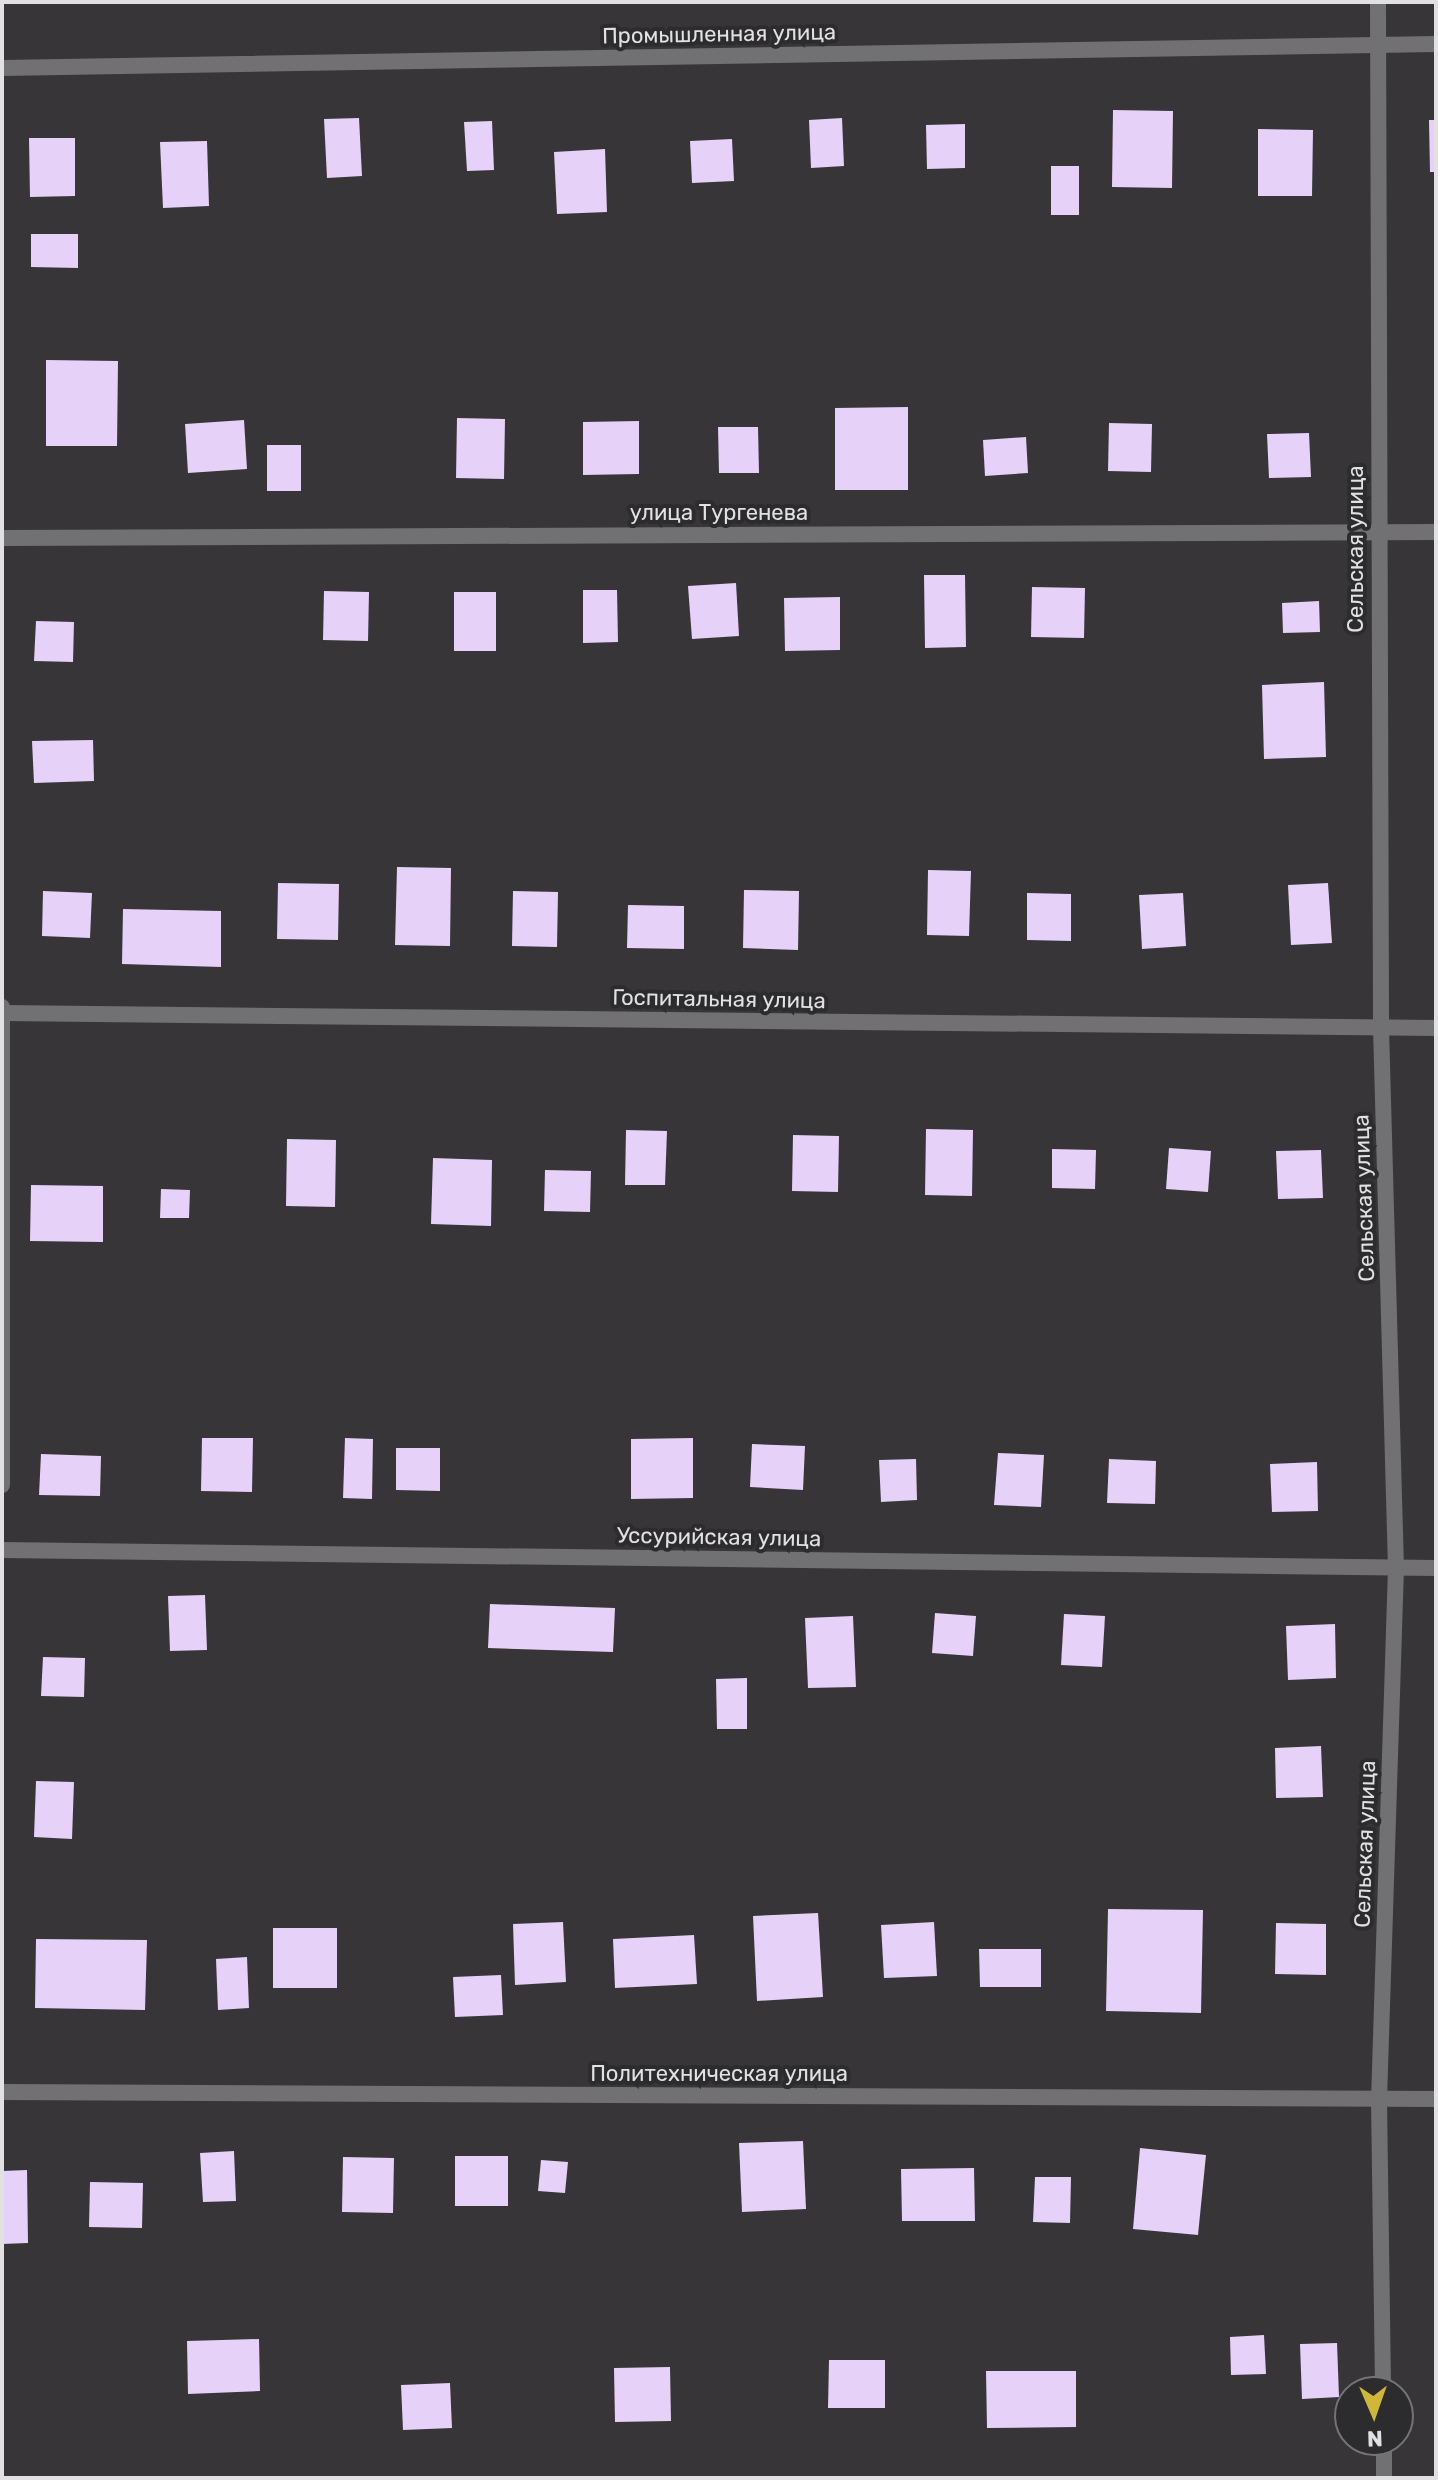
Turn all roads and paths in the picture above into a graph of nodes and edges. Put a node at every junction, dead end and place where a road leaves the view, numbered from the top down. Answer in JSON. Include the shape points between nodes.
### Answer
{"nodes":[{"id":1,"x":1378,"y":2,"type":"edge"},
{"id":2,"x":1378,"y":44,"type":"junction"},
{"id":3,"x":1436,"y":44,"type":"edge"},
{"id":4,"x":2,"y":68,"type":"edge"},
{"id":5,"x":1378,"y":532,"type":"junction"},
{"id":6,"x":1436,"y":532,"type":"edge"},
{"id":7,"x":2,"y":538,"type":"edge"},
{"id":8,"x":2,"y":1011,"type":"edge"},
{"id":9,"x":1381,"y":1028,"type":"junction"},
{"id":10,"x":1436,"y":1028,"type":"edge"},
{"id":11,"x":2,"y":1485,"type":"edge"},
{"id":12,"x":2,"y":1550,"type":"edge"},
{"id":13,"x":1396,"y":1568,"type":"junction"},
{"id":14,"x":1436,"y":1568,"type":"edge"},
{"id":15,"x":2,"y":2092,"type":"edge"},
{"id":16,"x":1436,"y":2099,"type":"edge"},
{"id":17,"x":1379,"y":2100,"type":"junction"},
{"id":18,"x":1383,"y":2376,"type":"edge"},
{"id":19,"x":1384,"y":2456,"type":"edge"},
{"id":20,"x":1384,"y":2478,"type":"edge"}],
"edges":[{"from":1,"to":2,"type":"street","name":"Сельская улица"},
{"from":2,"to":3,"type":"street","name":"Промышленная улица"},
{"from":2,"to":4,"type":"street","name":"Промышленная улица"},
{"from":2,"to":5,"type":"street","name":"Сельская улица"},
{"from":5,"to":6,"type":"street","name":"улица Тургенева"},
{"from":5,"to":7,"type":"street","name":"улица Тургенева"},
{"from":5,"to":9,"type":"street","name":"Сельская улица"},
{"from":8,"to":9,"type":"street","name":"Госпитальная улица"},
{"from":8,"to":11,"type":"street"},
{"from":9,"to":10,"type":"street","name":"Госпитальная улица"},
{"from":9,"to":13,"type":"street","name":"Сельская улица"},
{"from":12,"to":13,"type":"street","name":"Уссурийская улица"},
{"from":13,"to":14,"type":"street","name":"Уссурийская улица"},
{"from":13,"to":17,"type":"street","name":"Сельская улица"},
{"from":15,"to":17,"type":"street","name":"Политехническая улица"},
{"from":16,"to":17,"type":"street","name":"Политехническая улица"},
{"from":17,"to":18,"type":"street","name":"Сельская улица"},
{"from":19,"to":20,"type":"street"}]}
